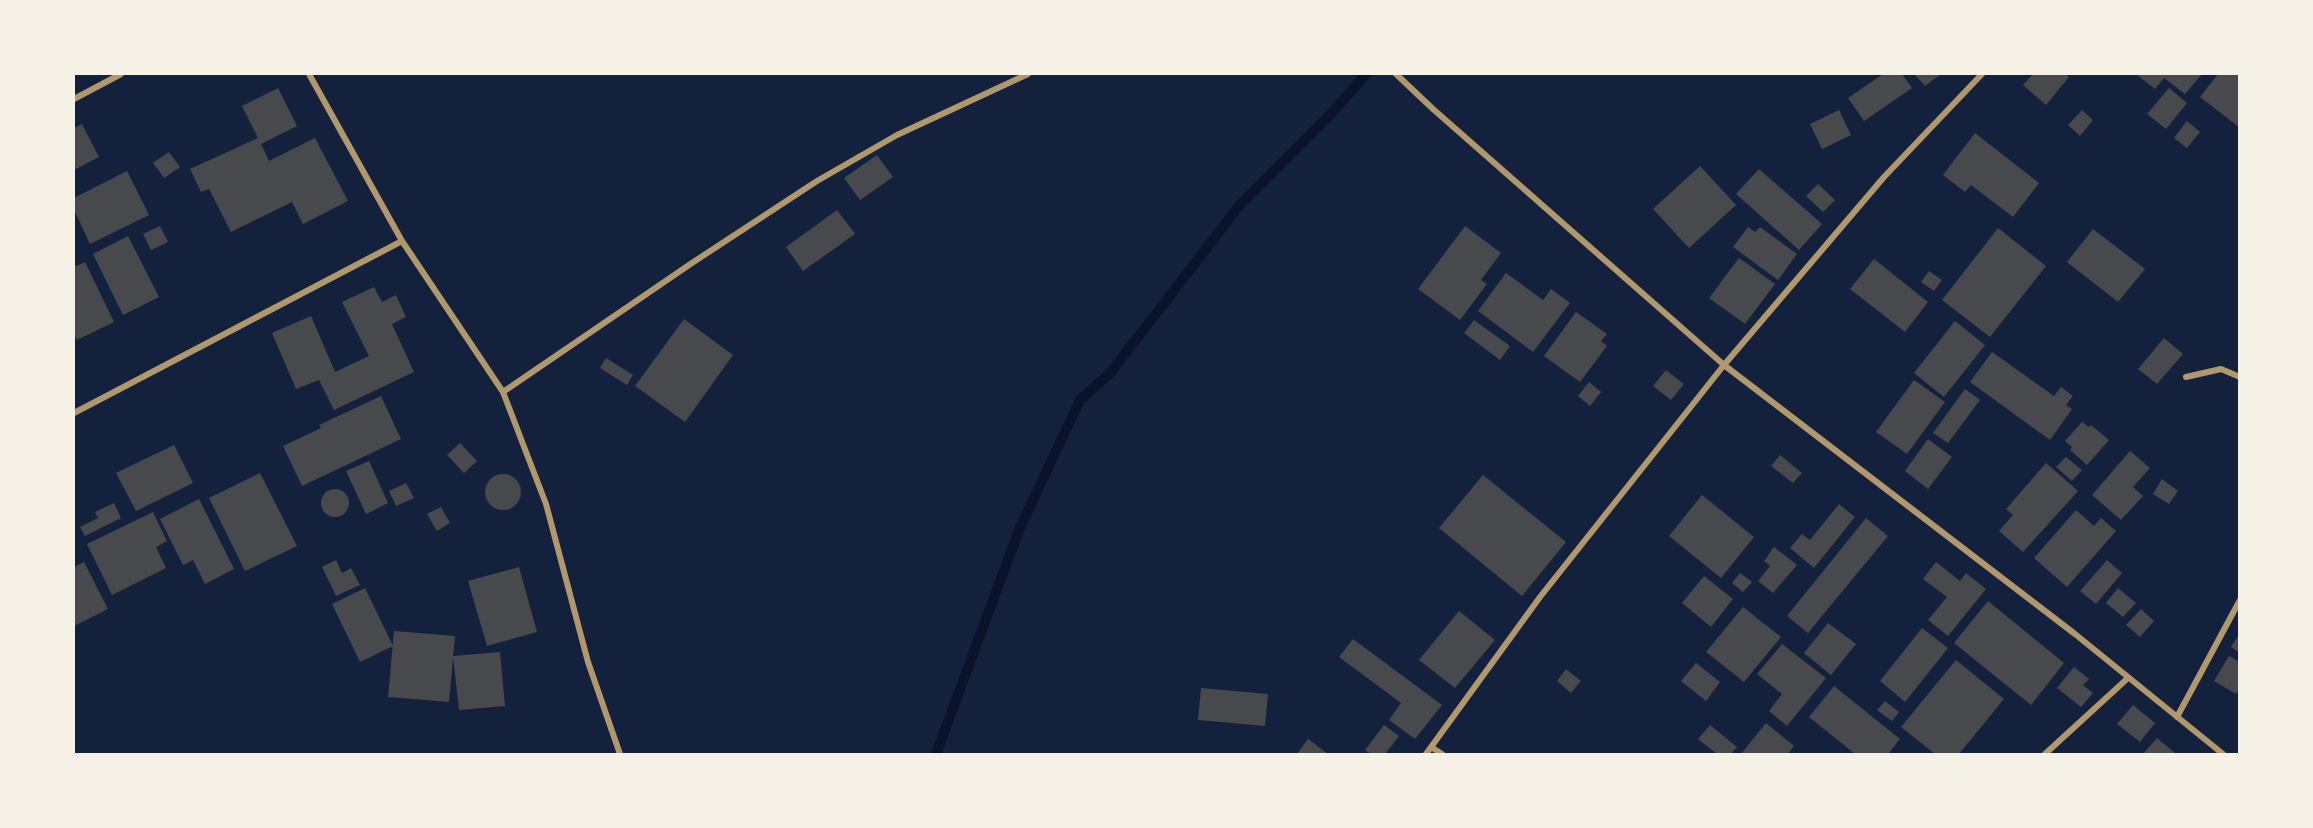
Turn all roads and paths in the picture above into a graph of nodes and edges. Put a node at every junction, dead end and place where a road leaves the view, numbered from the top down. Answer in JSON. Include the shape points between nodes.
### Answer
{"nodes":[{"id":1,"x":121,"y":74,"type":"edge"},
{"id":2,"x":309,"y":74,"type":"edge"},
{"id":3,"x":1028,"y":74,"type":"edge"},
{"id":4,"x":1396,"y":74,"type":"edge"},
{"id":5,"x":1982,"y":74,"type":"edge"},
{"id":6,"x":74,"y":99,"type":"edge"},
{"id":7,"x":402,"y":241,"type":"junction"},
{"id":8,"x":1724,"y":365,"type":"junction"},
{"id":9,"x":2186,"y":377,"type":"dead end"},
{"id":10,"x":2240,"y":377,"type":"edge"},
{"id":11,"x":503,"y":392,"type":"junction"},
{"id":12,"x":74,"y":413,"type":"edge"},
{"id":13,"x":2240,"y":600,"type":"edge"},
{"id":14,"x":2128,"y":678,"type":"junction"},
{"id":15,"x":2177,"y":717,"type":"junction"},
{"id":16,"x":1431,"y":747,"type":"junction"},
{"id":17,"x":620,"y":754,"type":"edge"},
{"id":18,"x":1426,"y":754,"type":"edge"},
{"id":19,"x":1442,"y":754,"type":"edge"},
{"id":20,"x":2045,"y":754,"type":"edge"},
{"id":21,"x":2223,"y":754,"type":"edge"}],
"edges":[{"from":1,"to":6,"type":"street"},
{"from":2,"to":7,"type":"street"},
{"from":3,"to":11,"type":"street","via":[[897,135],[817,181]]},
{"from":4,"to":8,"type":"street"},
{"from":5,"to":8,"type":"street","via":[[1884,177]]},
{"from":7,"to":11,"type":"street"},
{"from":7,"to":12,"type":"street"},
{"from":8,"to":14,"type":"street"},
{"from":8,"to":16,"type":"street","via":[[1540,597]]},
{"from":9,"to":10,"type":"street","via":[[2221,369]]},
{"from":11,"to":17,"type":"street","via":[[546,504],[588,662]]},
{"from":13,"to":15,"type":"street"},
{"from":14,"to":15,"type":"street"},
{"from":14,"to":20,"type":"street"},
{"from":15,"to":21,"type":"street"},
{"from":16,"to":18,"type":"street"},
{"from":16,"to":19,"type":"street"}]}
